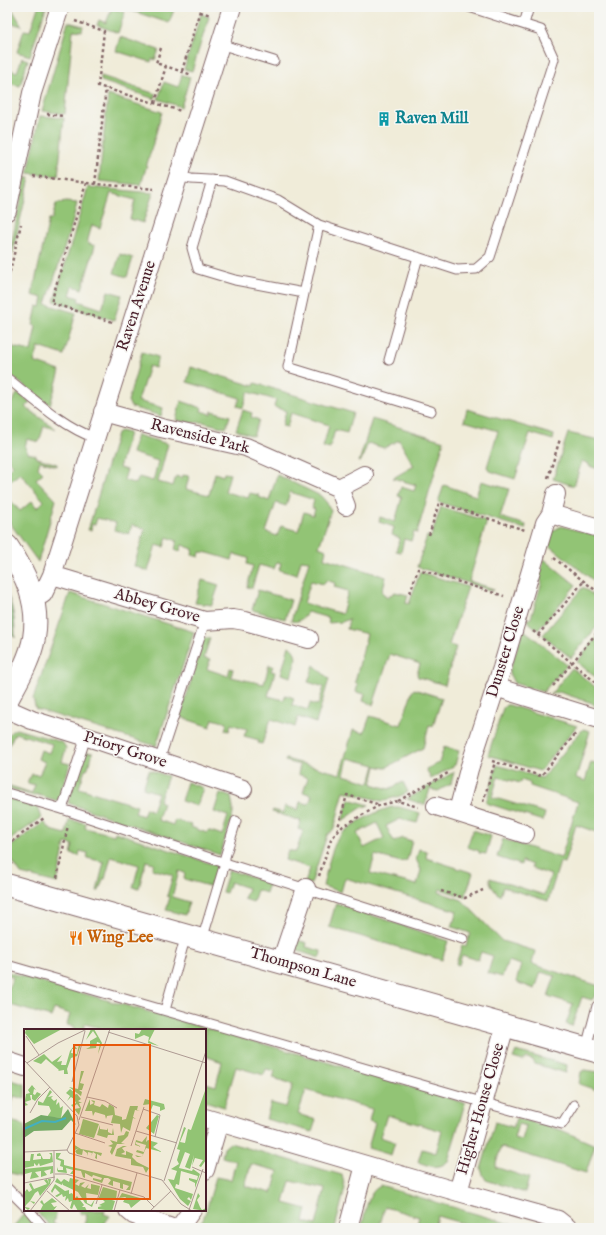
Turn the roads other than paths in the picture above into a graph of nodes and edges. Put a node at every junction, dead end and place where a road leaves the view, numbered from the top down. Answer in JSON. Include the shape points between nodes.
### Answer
{"nodes":[{"id":1,"x":60,"y":7,"type":"edge"},
{"id":2,"x":232,"y":7,"type":"edge"},
{"id":3,"x":469,"y":7,"type":"edge"},
{"id":4,"x":529,"y":7,"type":"edge"},
{"id":5,"x":524,"y":24,"type":"junction"},
{"id":6,"x":220,"y":44,"type":"junction"},
{"id":7,"x":274,"y":61,"type":"dead end"},
{"id":8,"x":178,"y":176,"type":"junction"},
{"id":9,"x":212,"y":180,"type":"junction"},
{"id":10,"x":14,"y":216,"type":"edge"},
{"id":11,"x":319,"y":225,"type":"junction"},
{"id":12,"x":418,"y":257,"type":"junction"},
{"id":13,"x":304,"y":293,"type":"junction"},
{"id":14,"x":389,"y":360,"type":"dead end"},
{"id":15,"x":7,"y":378,"type":"edge"},
{"id":16,"x":431,"y":411,"type":"dead end"},
{"id":17,"x":103,"y":412,"type":"junction"},
{"id":18,"x":95,"y":438,"type":"junction"},
{"id":19,"x":364,"y":475,"type":"dead end"},
{"id":20,"x":339,"y":488,"type":"junction"},
{"id":21,"x":552,"y":488,"type":"road end"},
{"id":22,"x":346,"y":506,"type":"dead end"},
{"id":23,"x":551,"y":514,"type":"junction"},
{"id":24,"x":599,"y":528,"type":"edge"},
{"id":25,"x":7,"y":546,"type":"edge"},
{"id":26,"x":52,"y":575,"type":"junction"},
{"id":27,"x":34,"y":598,"type":"junction"},
{"id":28,"x":205,"y":620,"type":"junction"},
{"id":29,"x":309,"y":639,"type":"dead end"},
{"id":30,"x":495,"y":687,"type":"junction"},
{"id":31,"x":7,"y":700,"type":"edge"},
{"id":32,"x":7,"y":709,"type":"edge"},
{"id":33,"x":599,"y":719,"type":"edge"},
{"id":34,"x":86,"y":737,"type":"junction"},
{"id":35,"x":159,"y":761,"type":"junction"},
{"id":36,"x":243,"y":789,"type":"dead end"},
{"id":37,"x":7,"y":793,"type":"edge"},
{"id":38,"x":436,"y":806,"type":"road end"},
{"id":39,"x":67,"y":810,"type":"junction"},
{"id":40,"x":458,"y":811,"type":"junction"},
{"id":41,"x":236,"y":820,"type":"dead end"},
{"id":42,"x":525,"y":834,"type":"dead end"},
{"id":43,"x":225,"y":863,"type":"junction"},
{"id":44,"x":7,"y":885,"type":"edge"},
{"id":45,"x":306,"y":888,"type":"junction"},
{"id":46,"x":194,"y":938,"type":"junction"},
{"id":47,"x":463,"y":939,"type":"dead end"},
{"id":48,"x":281,"y":962,"type":"junction"},
{"id":49,"x":7,"y":965,"type":"edge"},
{"id":50,"x":596,"y":1006,"type":"dead end"},
{"id":51,"x":165,"y":1010,"type":"junction"},
{"id":52,"x":505,"y":1026,"type":"junction"},
{"id":53,"x":592,"y":1050,"type":"edge"},
{"id":54,"x":7,"y":1061,"type":"edge"},
{"id":55,"x":24,"y":1066,"type":"edge"},
{"id":56,"x":483,"y":1103,"type":"junction"},
{"id":57,"x":574,"y":1105,"type":"dead end"},
{"id":58,"x":212,"y":1120,"type":"edge"},
{"id":59,"x":206,"y":1163,"type":"edge"},
{"id":60,"x":365,"y":1165,"type":"junction"},
{"id":61,"x":7,"y":1188,"type":"edge"},
{"id":62,"x":458,"y":1192,"type":"junction"},
{"id":63,"x":24,"y":1205,"type":"edge"},
{"id":64,"x":30,"y":1211,"type":"edge"},
{"id":65,"x":129,"y":1211,"type":"edge"},
{"id":66,"x":191,"y":1211,"type":"edge"},
{"id":67,"x":44,"y":1228,"type":"edge"},
{"id":68,"x":172,"y":1228,"type":"edge"},
{"id":69,"x":178,"y":1228,"type":"edge"},
{"id":70,"x":348,"y":1228,"type":"edge"},
{"id":71,"x":568,"y":1228,"type":"edge"}],
"edges":[{"from":1,"to":10,"type":"street","via":[[32,93]]},
{"from":2,"to":6,"type":"street","name":"Raven Avenue"},
{"from":3,"to":5,"type":"lane"},
{"from":4,"to":5,"type":"lane"},
{"from":5,"to":12,"type":"lane","via":[[542,30],[554,59],[490,257],[476,270],[457,270]]},
{"from":6,"to":7,"type":"lane"},
{"from":6,"to":8,"type":"street","name":"Raven Avenue"},
{"from":8,"to":9,"type":"lane"},
{"from":8,"to":17,"type":"street","name":"Raven Avenue"},
{"from":9,"to":11,"type":"lane","via":[[225,181],[278,200]]},
{"from":9,"to":13,"type":"lane","via":[[192,248],[198,268],[235,280]]},
{"from":11,"to":12,"type":"lane"},
{"from":11,"to":13,"type":"lane"},
{"from":12,"to":14,"type":"lane"},
{"from":13,"to":16,"type":"lane","via":[[288,367]]},
{"from":15,"to":18,"type":"lane","via":[[66,424]]},
{"from":17,"to":18,"type":"street","name":"Raven Avenue"},
{"from":17,"to":20,"type":"street","name":"Ravenside Park","via":[[246,447]]},
{"from":18,"to":26,"type":"street","name":"Raven Avenue"},
{"from":19,"to":20,"type":"street"},
{"from":20,"to":22,"type":"street"},
{"from":21,"to":23,"type":"street","name":"Dunster Close"},
{"from":23,"to":24,"type":"street"},
{"from":23,"to":30,"type":"street","name":"Dunster Close","via":[[545,523]]},
{"from":25,"to":27,"type":"main road","via":[[20,565]]},
{"from":26,"to":27,"type":"street","name":"Raven Avenue","via":[[43,594]]},
{"from":26,"to":28,"type":"street","name":"Abbey Grove"},
{"from":27,"to":31,"type":"main road","via":[[34,638],[22,672]]},
{"from":28,"to":29,"type":"street","name":"Abbey Grove","via":[[245,620]]},
{"from":28,"to":35,"type":"lane"},
{"from":30,"to":33,"type":"street"},
{"from":30,"to":40,"type":"street","name":"Dunster Close"},
{"from":32,"to":34,"type":"street","name":"Priory Grove","via":[[32,720]]},
{"from":34,"to":35,"type":"street","name":"Priory Grove"},
{"from":34,"to":39,"type":"lane"},
{"from":35,"to":36,"type":"street","name":"Priory Grove"},
{"from":37,"to":39,"type":"lane"},
{"from":38,"to":40,"type":"street"},
{"from":39,"to":43,"type":"lane"},
{"from":40,"to":42,"type":"street"},
{"from":41,"to":43,"type":"lane"},
{"from":43,"to":45,"type":"lane"},
{"from":43,"to":46,"type":"lane"},
{"from":44,"to":46,"type":"main road","name":"Thompson Lane"},
{"from":45,"to":47,"type":"lane"},
{"from":45,"to":48,"type":"street"},
{"from":46,"to":48,"type":"main road","name":"Thompson Lane"},
{"from":46,"to":51,"type":"lane"},
{"from":48,"to":52,"type":"main road","name":"Thompson Lane"},
{"from":49,"to":51,"type":"lane"},
{"from":50,"to":53,"type":"lane"},
{"from":51,"to":56,"type":"lane"},
{"from":52,"to":53,"type":"main road","name":"Thompson Lane"},
{"from":52,"to":56,"type":"street","name":"Higher House Close"},
{"from":54,"to":55,"type":"street"},
{"from":56,"to":57,"type":"lane","via":[[562,1124]]},
{"from":56,"to":62,"type":"street","name":"Higher House Close"},
{"from":58,"to":59,"type":"street"},
{"from":58,"to":60,"type":"street","name":"Higher House Close"},
{"from":60,"to":62,"type":"street","name":"Higher House Close"},
{"from":60,"to":70,"type":"street"},
{"from":61,"to":63,"type":"lane"},
{"from":62,"to":71,"type":"street","name":"Higher House Close","via":[[558,1220]]},
{"from":64,"to":67,"type":"lane"},
{"from":65,"to":68,"type":"street"},
{"from":66,"to":69,"type":"street"}]}
